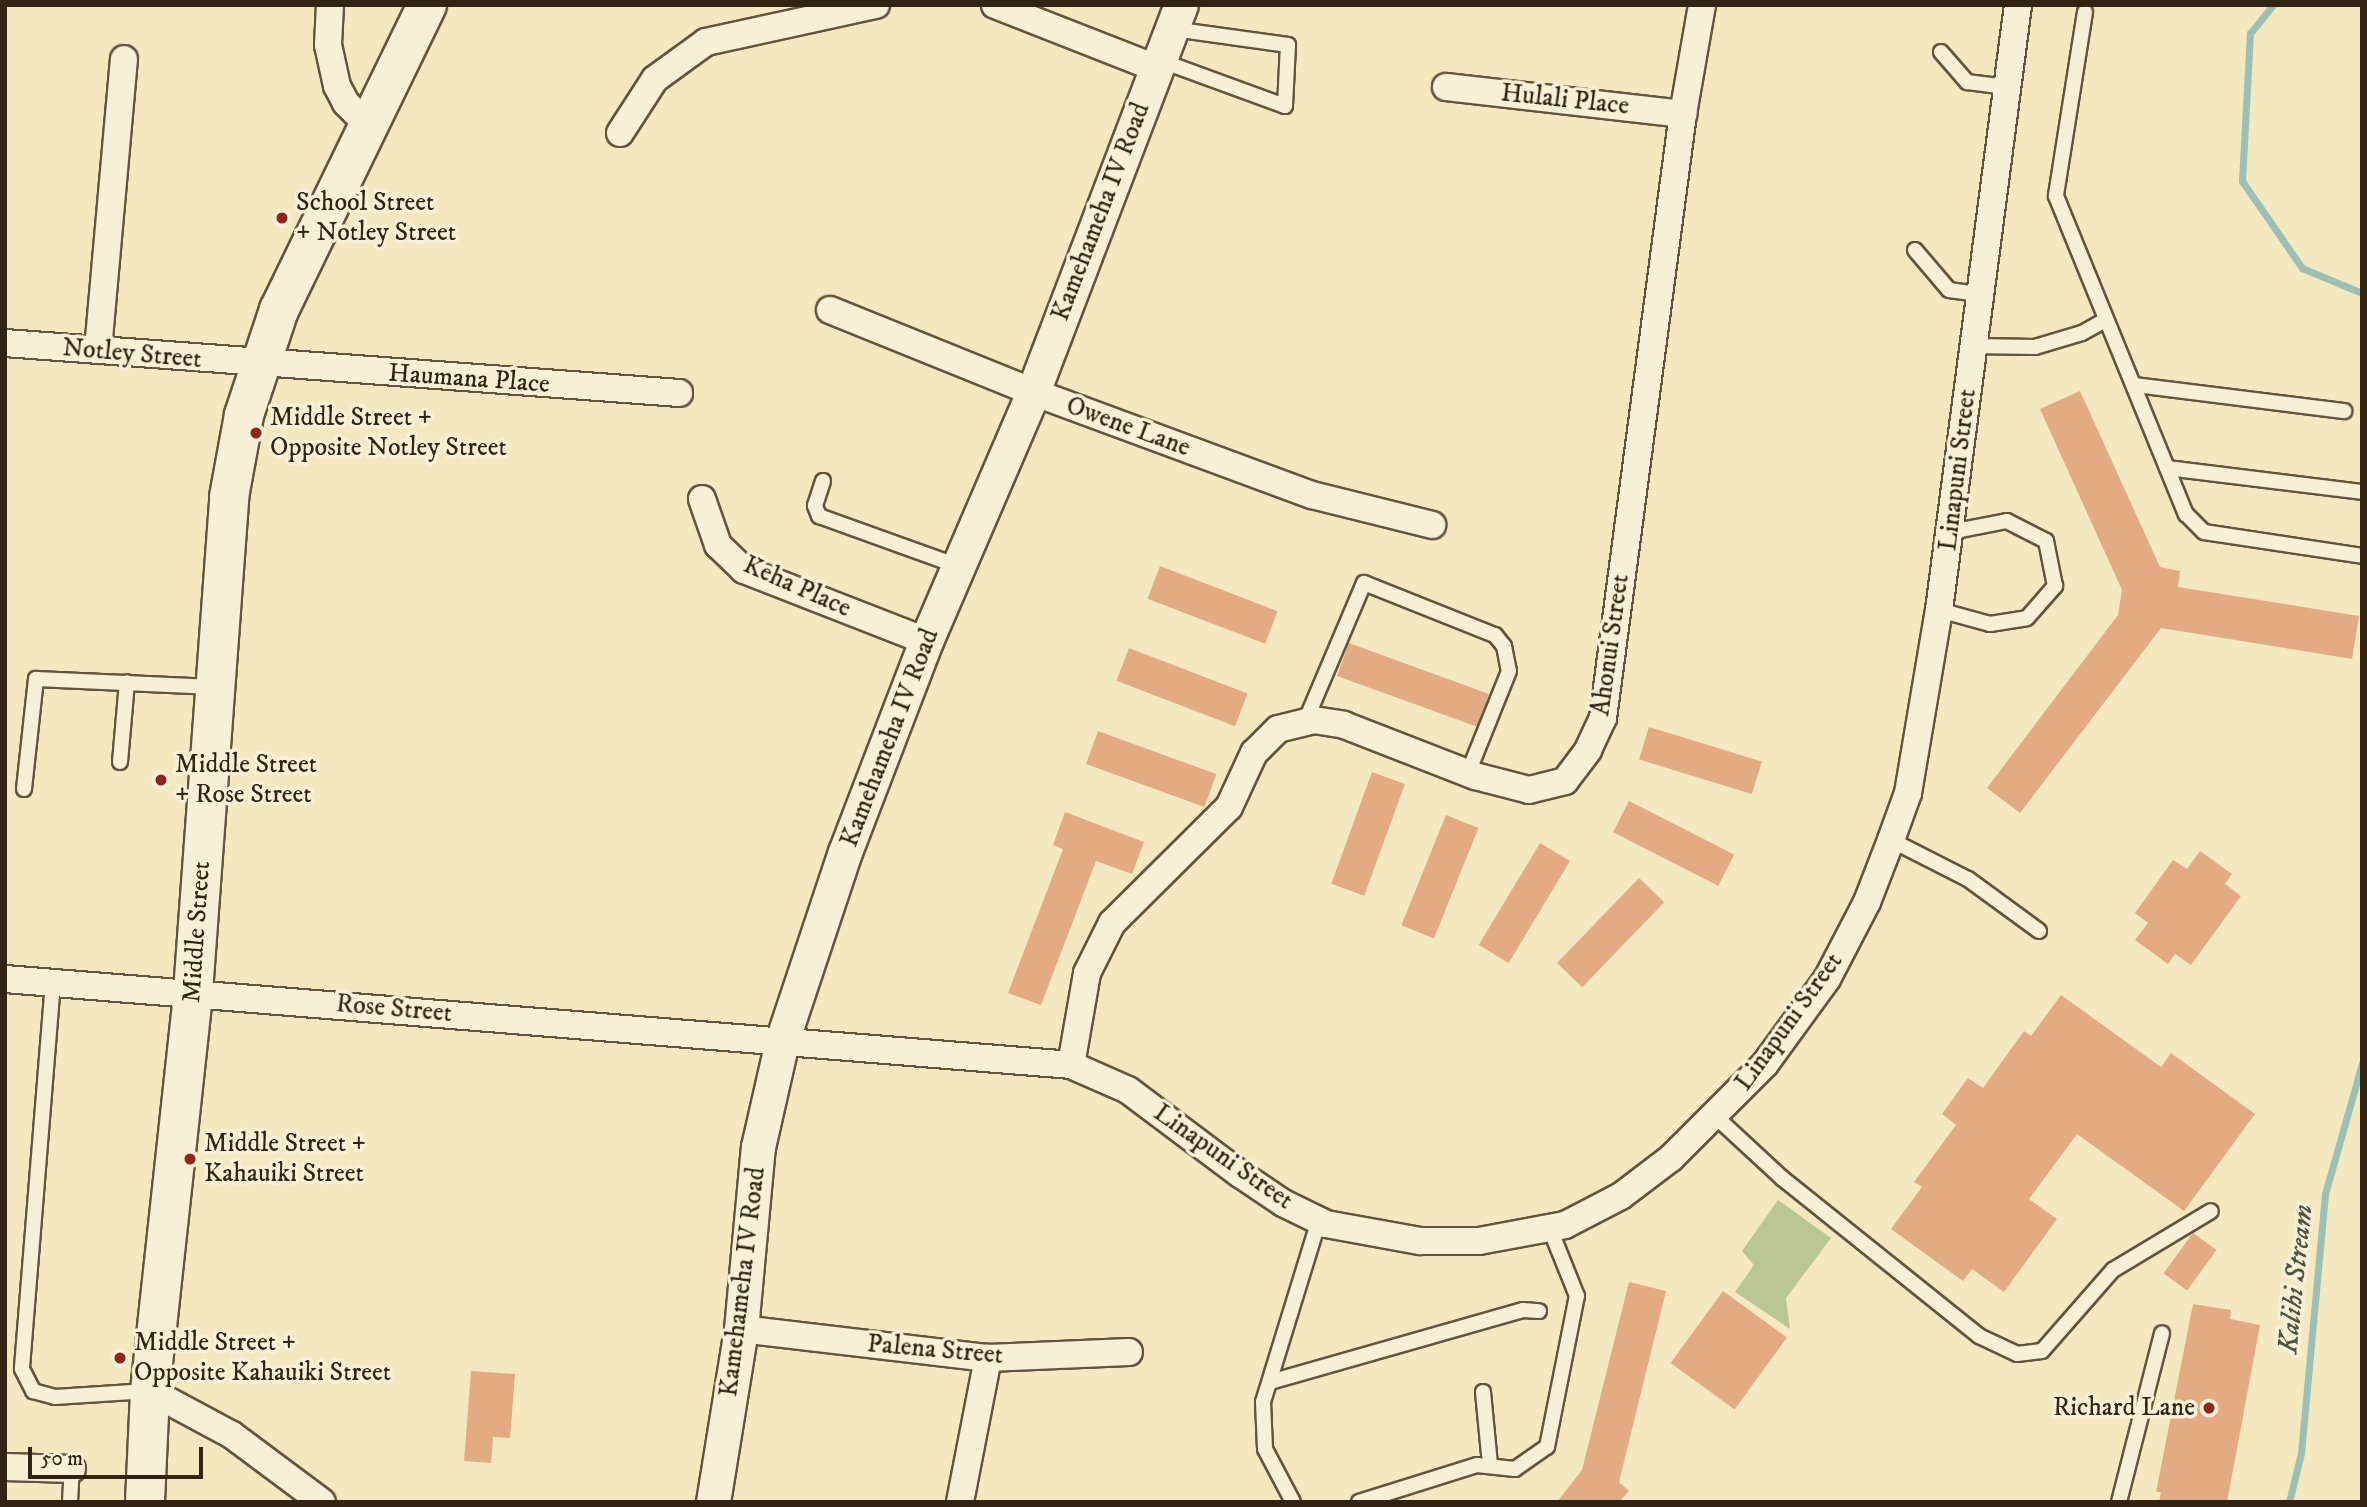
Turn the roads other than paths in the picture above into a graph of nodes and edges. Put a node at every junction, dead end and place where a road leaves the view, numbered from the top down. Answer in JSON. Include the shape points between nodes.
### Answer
{"nodes":[{"id":1,"x":330,"y":5,"type":"edge"},
{"id":2,"x":427,"y":5,"type":"edge"},
{"id":3,"x":876,"y":5,"type":"edge"},
{"id":4,"x":995,"y":5,"type":"edge"},
{"id":5,"x":1702,"y":5,"type":"edge"},
{"id":6,"x":2018,"y":5,"type":"edge"},
{"id":7,"x":2085,"y":12,"type":"dead end"},
{"id":8,"x":1177,"y":17,"type":"edge"},
{"id":9,"x":1941,"y":52,"type":"dead end"},
{"id":10,"x":124,"y":59,"type":"dead end"},
{"id":11,"x":1158,"y":64,"type":"junction"},
{"id":12,"x":1446,"y":87,"type":"dead end"},
{"id":13,"x":2007,"y":87,"type":"junction"},
{"id":14,"x":1683,"y":114,"type":"junction"},
{"id":15,"x":369,"y":126,"type":"junction"},
{"id":16,"x":621,"y":133,"type":"dead end"},
{"id":17,"x":1915,"y":250,"type":"dead end"},
{"id":18,"x":1979,"y":294,"type":"junction"},
{"id":19,"x":830,"y":310,"type":"dead end"},
{"id":20,"x":2105,"y":320,"type":"junction"},
{"id":21,"x":5,"y":343,"type":"edge"},
{"id":22,"x":1973,"y":346,"type":"junction"},
{"id":23,"x":98,"y":350,"type":"junction"},
{"id":24,"x":259,"y":365,"type":"junction"},
{"id":25,"x":2135,"y":385,"type":"junction"},
{"id":26,"x":679,"y":393,"type":"dead end"},
{"id":27,"x":1033,"y":393,"type":"junction"},
{"id":28,"x":2344,"y":411,"type":"dead end"},
{"id":29,"x":2167,"y":468,"type":"junction"},
{"id":30,"x":823,"y":481,"type":"dead end"},
{"id":31,"x":2362,"y":492,"type":"edge"},
{"id":32,"x":702,"y":499,"type":"dead end"},
{"id":33,"x":1432,"y":525,"type":"dead end"},
{"id":34,"x":1951,"y":532,"type":"junction"},
{"id":35,"x":2362,"y":556,"type":"edge"},
{"id":36,"x":958,"y":566,"type":"junction"},
{"id":37,"x":1939,"y":610,"type":"junction"},
{"id":38,"x":926,"y":641,"type":"junction"},
{"id":39,"x":127,"y":682,"type":"junction"},
{"id":40,"x":215,"y":687,"type":"junction"},
{"id":41,"x":1305,"y":722,"type":"junction"},
{"id":42,"x":121,"y":762,"type":"dead end"},
{"id":43,"x":1468,"y":773,"type":"junction"},
{"id":44,"x":24,"y":789,"type":"dead end"},
{"id":45,"x":1891,"y":840,"type":"junction"},
{"id":46,"x":2039,"y":931,"type":"dead end"},
{"id":47,"x":5,"y":979,"type":"edge"},
{"id":48,"x":53,"y":982,"type":"junction"},
{"id":49,"x":192,"y":992,"type":"junction"},
{"id":50,"x":782,"y":1041,"type":"junction"},
{"id":51,"x":1071,"y":1065,"type":"junction"},
{"id":52,"x":1716,"y":1117,"type":"junction"},
{"id":53,"x":2211,"y":1211,"type":"dead end"},
{"id":54,"x":1319,"y":1220,"type":"junction"},
{"id":55,"x":1550,"y":1229,"type":"junction"},
{"id":56,"x":1539,"y":1311,"type":"dead end"},
{"id":57,"x":741,"y":1329,"type":"junction"},
{"id":58,"x":2162,"y":1333,"type":"dead end"},
{"id":59,"x":1129,"y":1352,"type":"dead end"},
{"id":60,"x":988,"y":1358,"type":"junction"},
{"id":61,"x":1270,"y":1382,"type":"junction"},
{"id":62,"x":150,"y":1391,"type":"junction"},
{"id":63,"x":1483,"y":1392,"type":"dead end"},
{"id":64,"x":1490,"y":1465,"type":"junction"},
{"id":65,"x":5,"y":1467,"type":"edge"},
{"id":66,"x":72,"y":1469,"type":"joint"},
{"id":67,"x":70,"y":1502,"type":"edge"},
{"id":68,"x":145,"y":1502,"type":"edge"},
{"id":69,"x":322,"y":1502,"type":"edge"},
{"id":70,"x":713,"y":1502,"type":"edge"},
{"id":71,"x":960,"y":1502,"type":"edge"},
{"id":72,"x":1293,"y":1502,"type":"edge"},
{"id":73,"x":1360,"y":1502,"type":"edge"},
{"id":74,"x":2119,"y":1502,"type":"edge"}],
"edges":[{"from":1,"to":15,"type":"street","via":[[328,45],[337,86],[346,103]]},
{"from":2,"to":15,"type":"main road","name":"Middle Street"},
{"from":3,"to":16,"type":"street","via":[[706,42],[655,79]]},
{"from":4,"to":11,"type":"street"},
{"from":5,"to":14,"type":"street","name":"Ahonui Street"},
{"from":6,"to":13,"type":"street","name":"Linapuni Street"},
{"from":7,"to":20,"type":"lane","via":[[2056,196]]},
{"from":8,"to":11,"type":"street","name":"Kamehameha IV Road"},
{"from":8,"to":11,"type":"lane","via":[[1288,46],[1285,106]]},
{"from":9,"to":13,"type":"lane","via":[[1966,82]]},
{"from":10,"to":23,"type":"street"},
{"from":11,"to":27,"type":"street","name":"Kamehameha IV Road"},
{"from":12,"to":14,"type":"street","name":"Hulali Place"},
{"from":13,"to":18,"type":"street","name":"Linapuni Street"},
{"from":14,"to":43,"type":"street","name":"Ahonui Street","via":[[1603,718],[1588,750],[1564,781],[1530,790]]},
{"from":15,"to":24,"type":"main road","name":"Middle Street","via":[[279,310]]},
{"from":17,"to":18,"type":"lane","via":[[1949,290]]},
{"from":18,"to":22,"type":"street","name":"Linapuni Street"},
{"from":19,"to":27,"type":"street","name":"Owene Lane"},
{"from":20,"to":22,"type":"lane","via":[[2082,333],[2035,347]]},
{"from":20,"to":25,"type":"lane"},
{"from":21,"to":23,"type":"street","name":"Notley Street"},
{"from":22,"to":34,"type":"street","name":"Linapuni Street"},
{"from":23,"to":24,"type":"street","name":"Notley Street"},
{"from":24,"to":26,"type":"street","name":"Haumana Place"},
{"from":24,"to":40,"type":"main road","name":"Middle Street","via":[[244,415],[229,497]]},
{"from":25,"to":28,"type":"lane"},
{"from":25,"to":29,"type":"lane"},
{"from":27,"to":33,"type":"street","name":"Owene Lane","via":[[1312,495]]},
{"from":27,"to":36,"type":"street","name":"Kamehameha IV Road"},
{"from":29,"to":31,"type":"lane"},
{"from":29,"to":35,"type":"lane","via":[[2186,514],[2204,533]]},
{"from":30,"to":36,"type":"lane","via":[[815,506],[819,516]]},
{"from":32,"to":38,"type":"street","name":"Keha Place","via":[[718,545],[744,570]]},
{"from":34,"to":37,"type":"street","name":"Linapuni Street"},
{"from":34,"to":37,"type":"lane","via":[[2007,521],[2046,541],[2055,586],[2027,618],[1990,624]]},
{"from":36,"to":38,"type":"street","name":"Kamehameha IV Road"},
{"from":37,"to":45,"type":"street","name":"Linapuni Street","via":[[1908,793]]},
{"from":38,"to":50,"type":"street","name":"Kamehameha IV Road","via":[[845,852]]},
{"from":39,"to":40,"type":"lane"},
{"from":39,"to":42,"type":"lane"},
{"from":39,"to":44,"type":"lane","via":[[36,679]]},
{"from":40,"to":49,"type":"main road","name":"Middle Street"},
{"from":41,"to":43,"type":"street","name":"Ahonui Street","via":[[1344,725]]},
{"from":41,"to":43,"type":"lane","via":[[1364,583],[1495,635],[1504,646],[1509,671]]},
{"from":41,"to":51,"type":"street","name":"Ahonui Street","via":[[1278,729],[1254,753],[1229,807],[1112,923],[1087,973]]},
{"from":45,"to":46,"type":"lane","via":[[1968,879]]},
{"from":45,"to":52,"type":"street","name":"Linapuni Street","via":[[1867,902],[1826,979],[1765,1064]]},
{"from":47,"to":48,"type":"street","name":"Rose Street"},
{"from":48,"to":49,"type":"street","name":"Rose Street"},
{"from":48,"to":62,"type":"lane","via":[[22,1369],[33,1391],[55,1397]]},
{"from":49,"to":50,"type":"street","name":"Rose Street"},
{"from":49,"to":62,"type":"main road","name":"Middle Street"},
{"from":50,"to":51,"type":"street","name":"Linapuni Street"},
{"from":50,"to":57,"type":"street","name":"Kamehameha IV Road","via":[[758,1147]]},
{"from":51,"to":54,"type":"street","name":"Linapuni Street","via":[[1128,1090],[1251,1182]]},
{"from":52,"to":53,"type":"lane","via":[[1782,1178],[1979,1336],[2017,1354],[2042,1351],[2113,1270]]},
{"from":52,"to":55,"type":"street","name":"Linapuni Street","via":[[1621,1196]]},
{"from":54,"to":55,"type":"street","name":"Linapuni Street","via":[[1420,1241],[1479,1241]]},
{"from":54,"to":61,"type":"lane"},
{"from":55,"to":64,"type":"lane","via":[[1577,1296],[1547,1447],[1515,1469]]},
{"from":56,"to":61,"type":"lane","via":[[1523,1310]]},
{"from":57,"to":60,"type":"street","name":"Palena Street"},
{"from":57,"to":70,"type":"street","name":"Kamehameha IV Road"},
{"from":58,"to":74,"type":"lane"},
{"from":59,"to":60,"type":"street","name":"Palena Street"},
{"from":60,"to":71,"type":"street"},
{"from":61,"to":72,"type":"lane","via":[[1262,1433],[1271,1463]]},
{"from":62,"to":68,"type":"main road","name":"Middle Street"},
{"from":62,"to":69,"type":"street","via":[[232,1435]]},
{"from":63,"to":64,"type":"lane"},
{"from":64,"to":73,"type":"lane","via":[[1477,1465]]},
{"from":65,"to":66,"type":"street"},
{"from":66,"to":67,"type":"lane"}]}
